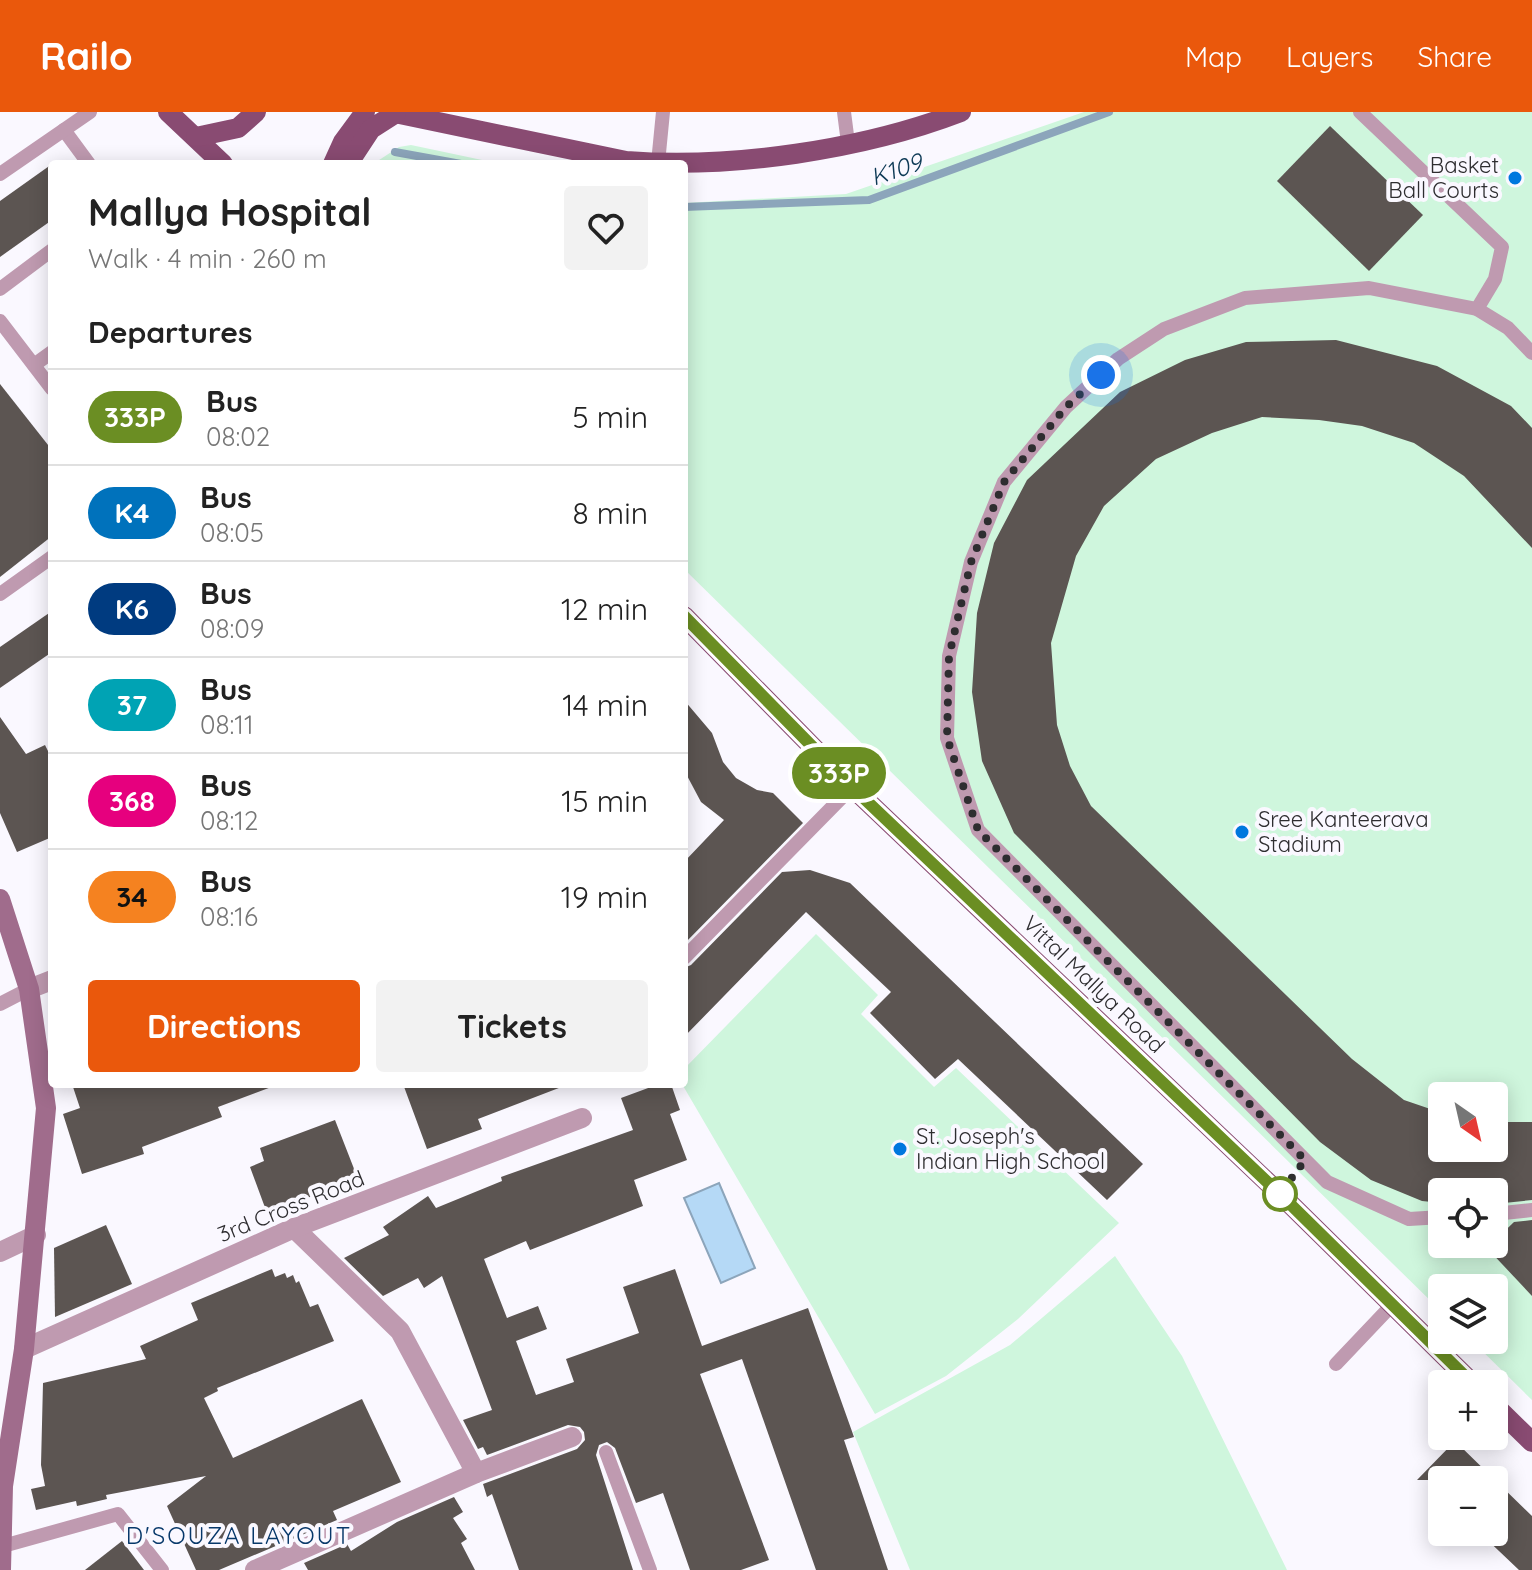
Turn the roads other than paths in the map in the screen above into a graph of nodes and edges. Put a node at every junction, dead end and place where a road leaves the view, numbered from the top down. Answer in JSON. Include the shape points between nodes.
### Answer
{"nodes":[{"id":1,"x":90,"y":112,"type":"edge"},
{"id":2,"x":168,"y":112,"type":"edge"},
{"id":3,"x":256,"y":112,"type":"edge"},
{"id":4,"x":365,"y":112,"type":"edge"},
{"id":5,"x":393,"y":112,"type":"edge"},
{"id":6,"x":663,"y":112,"type":"edge"},
{"id":7,"x":844,"y":112,"type":"edge"},
{"id":8,"x":961,"y":112,"type":"edge"},
{"id":9,"x":1360,"y":112,"type":"edge"},
{"id":10,"x":64,"y":130,"type":"junction"},
{"id":11,"x":196,"y":137,"type":"junction"},
{"id":12,"x":848,"y":143,"type":"junction"},
{"id":13,"x":86,"y":160,"type":"edge"},
{"id":14,"x":219,"y":160,"type":"edge"},
{"id":15,"x":335,"y":160,"type":"edge"},
{"id":16,"x":351,"y":160,"type":"edge"},
{"id":17,"x":621,"y":160,"type":"edge"},
{"id":18,"x":658,"y":160,"type":"edge"},
{"id":19,"x":688,"y":161,"type":"edge"},
{"id":20,"x":0,"y":174,"type":"edge"},
{"id":21,"x":48,"y":253,"type":"edge"},
{"id":22,"x":0,"y":289,"type":"edge"},
{"id":23,"x":1477,"y":309,"type":"junction"},
{"id":24,"x":0,"y":321,"type":"edge"},
{"id":25,"x":1532,"y":353,"type":"edge"},
{"id":26,"x":48,"y":355,"type":"edge"},
{"id":27,"x":34,"y":365,"type":"junction"},
{"id":28,"x":48,"y":384,"type":"edge"},
{"id":29,"x":48,"y":560,"type":"edge"},
{"id":30,"x":0,"y":594,"type":"edge"},
{"id":31,"x":688,"y":620,"type":"edge"},
{"id":32,"x":852,"y":787,"type":"junction"},
{"id":33,"x":0,"y":899,"type":"edge"},
{"id":34,"x":688,"y":954,"type":"edge"},
{"id":35,"x":48,"y":982,"type":"edge"},
{"id":36,"x":29,"y":989,"type":"junction"},
{"id":37,"x":0,"y":1004,"type":"edge"},
{"id":38,"x":582,"y":1118,"type":"dead end"},
{"id":39,"x":1532,"y":1210,"type":"edge"},
{"id":40,"x":1508,"y":1213,"type":"edge"},
{"id":41,"x":1428,"y":1218,"type":"edge"},
{"id":42,"x":294,"y":1228,"type":"junction"},
{"id":43,"x":36,"y":1235,"type":"junction"},
{"id":44,"x":0,"y":1252,"type":"edge"},
{"id":45,"x":1392,"y":1305,"type":"junction"},
{"id":46,"x":24,"y":1349,"type":"junction"},
{"id":47,"x":1336,"y":1364,"type":"dead end"},
{"id":48,"x":1459,"y":1370,"type":"edge"},
{"id":49,"x":1508,"y":1419,"type":"edge"},
{"id":50,"x":572,"y":1437,"type":"dead end"},
{"id":51,"x":1532,"y":1442,"type":"edge"},
{"id":52,"x":606,"y":1452,"type":"dead end"},
{"id":53,"x":476,"y":1473,"type":"junction"},
{"id":54,"x":2,"y":1487,"type":"edge"},
{"id":55,"x":3,"y":1546,"type":"junction"},
{"id":56,"x":1,"y":1570,"type":"edge"},
{"id":57,"x":162,"y":1570,"type":"edge"},
{"id":58,"x":255,"y":1570,"type":"edge"},
{"id":59,"x":650,"y":1570,"type":"edge"}],
"edges":[{"from":1,"to":10,"type":"lane"},
{"from":2,"to":11,"type":"main road"},
{"from":3,"to":11,"type":"main road","via":[[238,128]]},
{"from":4,"to":15,"type":"main road"},
{"from":5,"to":16,"type":"main road","via":[[371,129]]},
{"from":5,"to":17,"type":"main road"},
{"from":6,"to":18,"type":"lane"},
{"from":7,"to":12,"type":"lane"},
{"from":8,"to":12,"type":"main road"},
{"from":9,"to":23,"type":"lane","via":[[1502,247],[1495,279]]},
{"from":10,"to":13,"type":"lane"},
{"from":10,"to":20,"type":"lane"},
{"from":11,"to":14,"type":"main road"},
{"from":12,"to":19,"type":"main road","via":[[775,156]]},
{"from":21,"to":22,"type":"lane"},
{"from":23,"to":25,"type":"lane","via":[[1508,328]]},
{"from":23,"to":41,"type":"lane","via":[[1369,288],[1245,298],[1164,329],[1118,359],[1066,407],[1004,482],[971,562],[949,656],[947,738],[978,830],[1327,1182],[1409,1219]]},
{"from":24,"to":27,"type":"lane"},
{"from":26,"to":27,"type":"lane"},
{"from":27,"to":28,"type":"lane"},
{"from":29,"to":30,"type":"lane"},
{"from":31,"to":32,"type":"main road","name":"Vittal Mallya Road"},
{"from":32,"to":34,"type":"lane"},
{"from":32,"to":45,"type":"main road","name":"Vittal Mallya Road"},
{"from":33,"to":36,"type":"street"},
{"from":35,"to":36,"type":"street"},
{"from":36,"to":37,"type":"lane"},
{"from":36,"to":43,"type":"street","via":[[46,1108]]},
{"from":38,"to":42,"type":"street","name":"3rd Cross Road"},
{"from":39,"to":40,"type":"lane"},
{"from":42,"to":46,"type":"street","name":"3rd Cross Road"},
{"from":42,"to":53,"type":"street","via":[[400,1331]]},
{"from":43,"to":44,"type":"street"},
{"from":43,"to":46,"type":"street"},
{"from":45,"to":47,"type":"lane"},
{"from":45,"to":48,"type":"main road","name":"Vittal Mallya Road"},
{"from":46,"to":54,"type":"street"},
{"from":49,"to":51,"type":"main road"},
{"from":50,"to":53,"type":"street"},
{"from":52,"to":59,"type":"lane"},
{"from":53,"to":58,"type":"street"},
{"from":54,"to":55,"type":"street"},
{"from":55,"to":56,"type":"street"},
{"from":55,"to":57,"type":"lane","via":[[118,1514]]}]}
